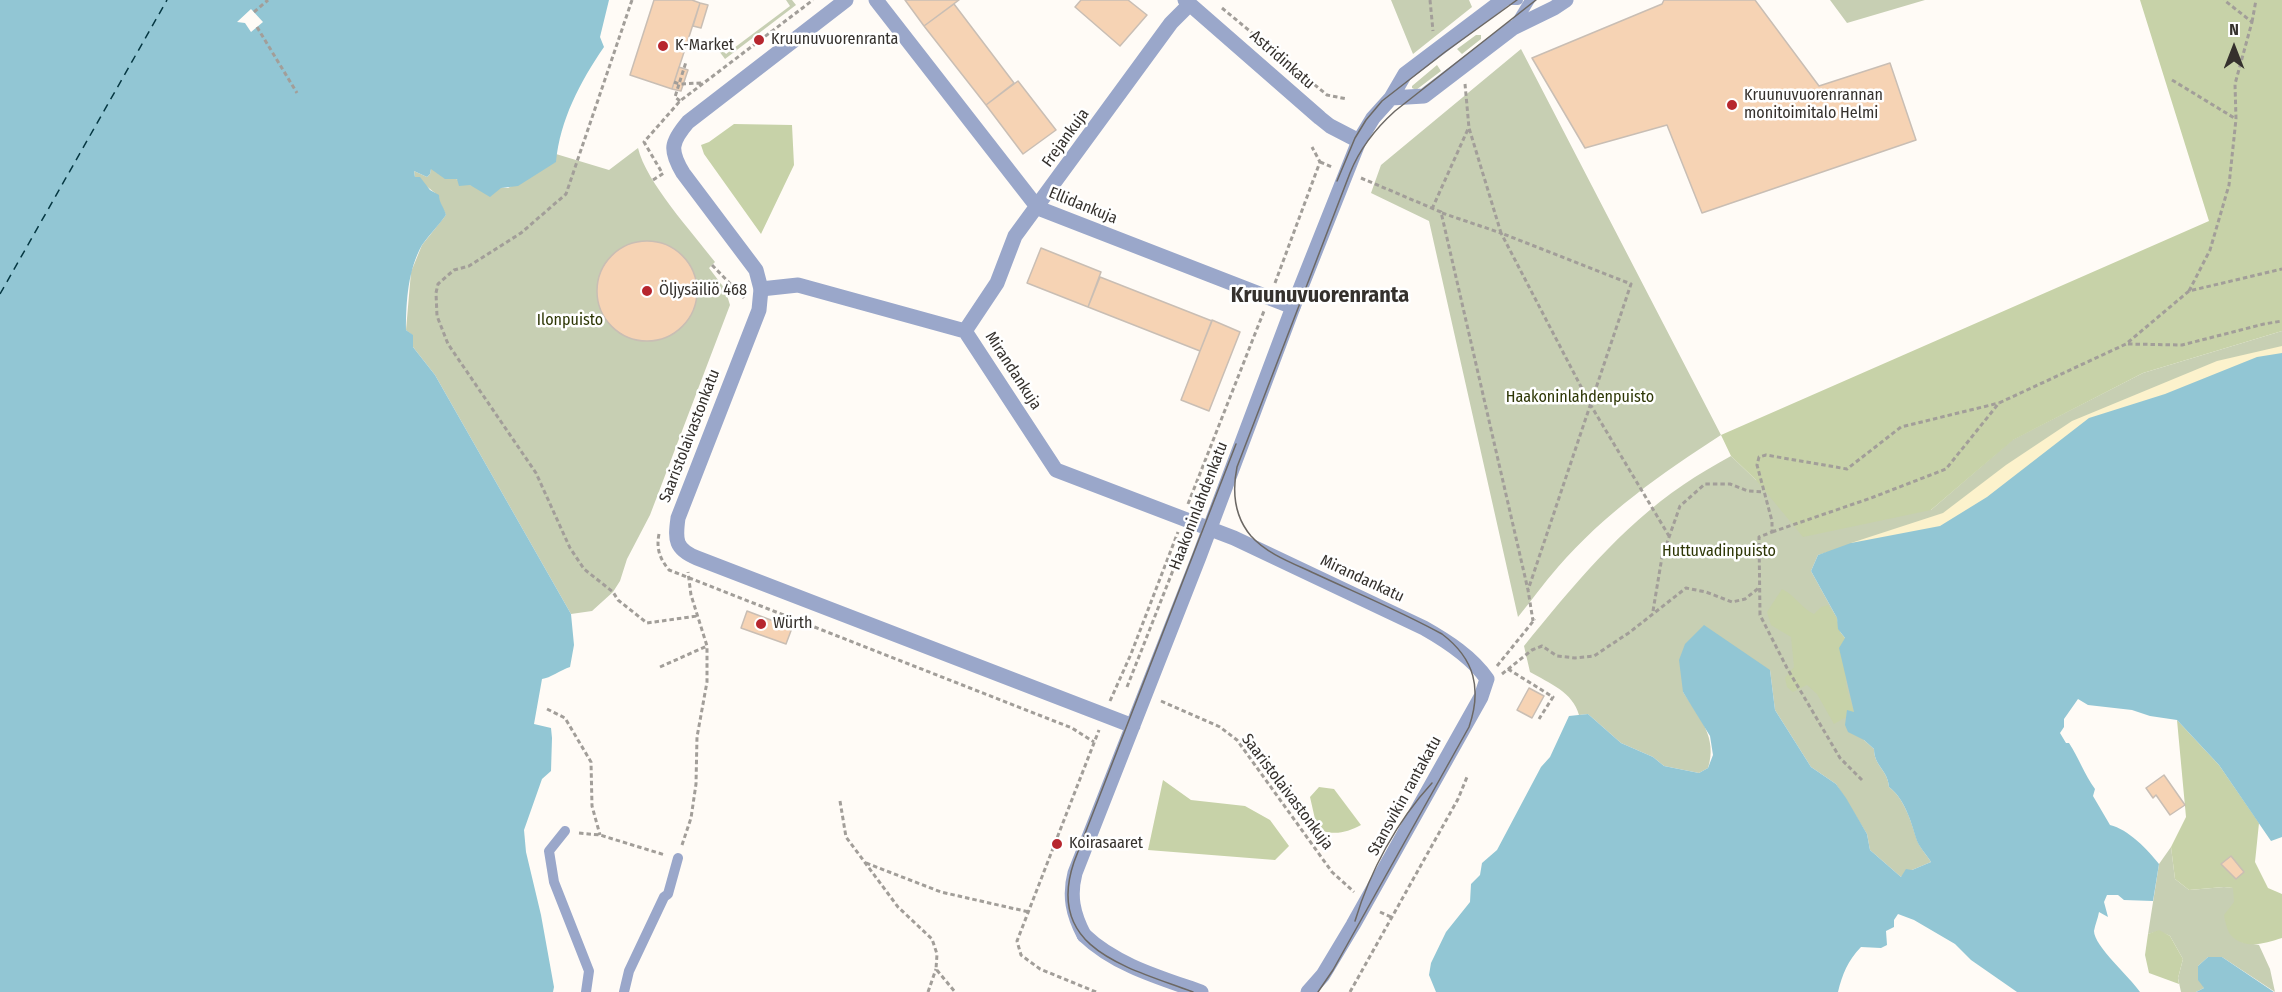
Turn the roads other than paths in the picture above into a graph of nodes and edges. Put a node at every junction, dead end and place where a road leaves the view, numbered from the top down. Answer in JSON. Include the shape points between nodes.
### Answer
{"nodes":[{"id":1,"x":846,"y":0,"type":"edge"},
{"id":2,"x":876,"y":0,"type":"edge"},
{"id":3,"x":1503,"y":0,"type":"edge"},
{"id":4,"x":1518,"y":0,"type":"edge"},
{"id":5,"x":1530,"y":0,"type":"edge"},
{"id":6,"x":1566,"y":0,"type":"edge"},
{"id":7,"x":1188,"y":2,"type":"edge"},
{"id":8,"x":1513,"y":28,"type":"junction"},
{"id":9,"x":1391,"y":98,"type":"junction"},
{"id":10,"x":1359,"y":141,"type":"junction"},
{"id":11,"x":1038,"y":208,"type":"junction"},
{"id":12,"x":754,"y":290,"type":"junction"},
{"id":13,"x":1293,"y":307,"type":"junction"},
{"id":14,"x":965,"y":331,"type":"junction"},
{"id":15,"x":1210,"y":528,"type":"junction"},
{"id":16,"x":1486,"y":684,"type":"joint"},
{"id":17,"x":1133,"y":726,"type":"junction"},
{"id":18,"x":565,"y":831,"type":"road end"},
{"id":19,"x":678,"y":858,"type":"road end"},
{"id":20,"x":586,"y":992,"type":"edge"},
{"id":21,"x":624,"y":992,"type":"edge"},
{"id":22,"x":1201,"y":992,"type":"edge"},
{"id":23,"x":1308,"y":992,"type":"edge"}],
"edges":[{"from":1,"to":12,"type":"street","via":[[688,122],[673,146],[682,173],[756,270]]},
{"from":2,"to":11,"type":"street","name":"Ellidankuja"},
{"from":3,"to":4,"type":"lane","name":"Haakoninlahdenkatu"},
{"from":3,"to":9,"type":"street","name":"Haakoninlahdenkatu","via":[[1405,74]]},
{"from":5,"to":8,"type":"lane"},
{"from":6,"to":8,"type":"street"},
{"from":7,"to":10,"type":"street","name":"Astridinkatu","via":[[1320,118]]},
{"from":7,"to":11,"type":"street","name":"Frejankuja"},
{"from":8,"to":9,"type":"street","via":[[1424,96]]},
{"from":9,"to":10,"type":"street","name":"Haakoninlahdenkatu"},
{"from":10,"to":13,"type":"street","name":"Haakoninlahdenkatu"},
{"from":11,"to":13,"type":"street","name":"Ellidankuja"},
{"from":11,"to":14,"type":"street","name":"Frejankuja","via":[[1015,236],[996,283]]},
{"from":12,"to":14,"type":"street","name":"Mirandankuja","via":[[798,285]]},
{"from":12,"to":17,"type":"street","name":"Saaristolaivastonkatu","via":[[759,310],[678,518],[678,545],[685,553]]},
{"from":13,"to":15,"type":"street","name":"Haakoninlahdenkatu"},
{"from":14,"to":15,"type":"street","name":"Mirandankuja","via":[[1056,470]]},
{"from":15,"to":16,"type":"street","name":"Mirandankatu","via":[[1424,628],[1478,666]]},
{"from":15,"to":17,"type":"street","name":"Haakoninlahdenkatu"},
{"from":16,"to":23,"type":"street","name":"Stansvikin rantakatu","via":[[1365,905],[1323,975]]},
{"from":17,"to":22,"type":"street","name":"Haakoninlahdenkatu","via":[[1084,847],[1072,884],[1072,905],[1084,935],[1103,952]]},
{"from":18,"to":20,"type":"lane","via":[[549,851],[554,882],[589,971]]},
{"from":19,"to":21,"type":"lane","via":[[668,894],[629,971]]}]}
